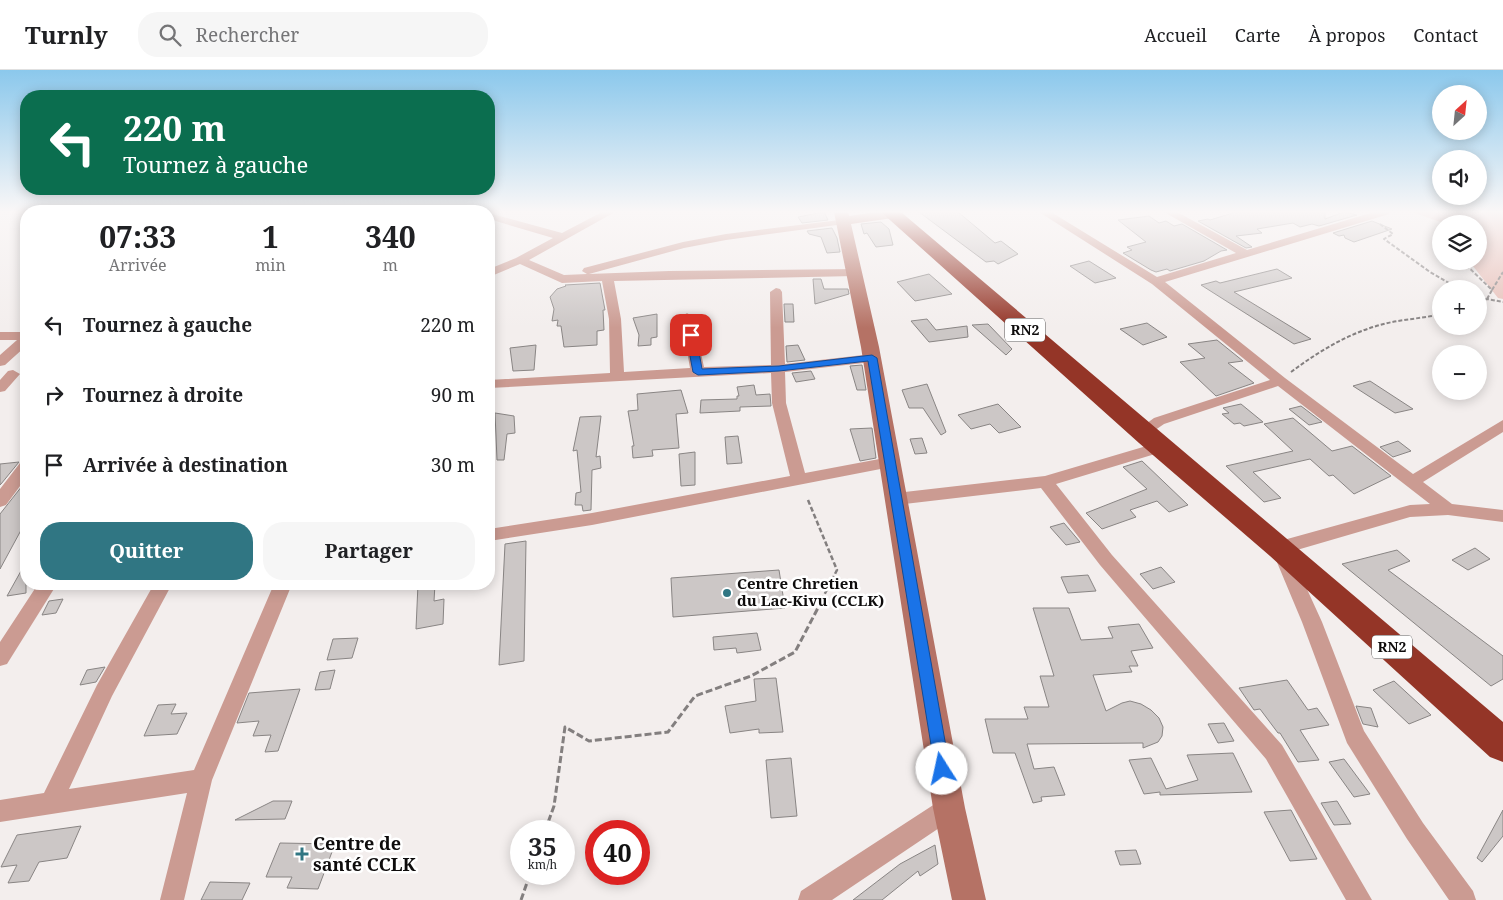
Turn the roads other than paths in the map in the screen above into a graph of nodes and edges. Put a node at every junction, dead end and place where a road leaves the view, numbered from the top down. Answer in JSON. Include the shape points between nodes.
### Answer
{"nodes":[{"id":1,"x":537,"y":251,"type":"edge"},
{"id":2,"x":663,"y":251,"type":"edge"},
{"id":3,"x":850,"y":251,"type":"edge"},
{"id":4,"x":934,"y":251,"type":"edge"},
{"id":5,"x":1107,"y":251,"type":"edge"},
{"id":6,"x":1240,"y":251,"type":"edge"},
{"id":7,"x":1257,"y":251,"type":"edge"},
{"id":8,"x":1246,"y":254,"type":"junction"},
{"id":9,"x":520,"y":260,"type":"junction"},
{"id":10,"x":495,"y":270,"type":"edge"},
{"id":11,"x":855,"y":272,"type":"junction"},
{"id":12,"x":608,"y":277,"type":"junction"},
{"id":13,"x":562,"y":279,"type":"junction"},
{"id":14,"x":1156,"y":281,"type":"junction"},
{"id":15,"x":776,"y":292,"type":"dead end"},
{"id":16,"x":688,"y":317,"type":"dead end"},
{"id":17,"x":0,"y":336,"type":"edge"},
{"id":18,"x":20,"y":337,"type":"edge"},
{"id":19,"x":20,"y":343,"type":"edge"},
{"id":20,"x":872,"y":358,"type":"junction"},
{"id":21,"x":0,"y":362,"type":"edge"},
{"id":22,"x":779,"y":368,"type":"junction"},
{"id":23,"x":698,"y":372,"type":"junction"},
{"id":24,"x":14,"y":374,"type":"dead end"},
{"id":25,"x":617,"y":377,"type":"junction"},
{"id":26,"x":1280,"y":381,"type":"junction"},
{"id":27,"x":495,"y":384,"type":"edge"},
{"id":28,"x":0,"y":388,"type":"edge"},
{"id":29,"x":1503,"y":425,"type":"edge"},
{"id":30,"x":1151,"y":440,"type":"junction"},
{"id":31,"x":890,"y":462,"type":"junction"},
{"id":32,"x":20,"y":475,"type":"edge"},
{"id":33,"x":799,"y":480,"type":"junction"},
{"id":34,"x":1413,"y":481,"type":"junction"},
{"id":35,"x":1045,"y":482,"type":"junction"},
{"id":36,"x":896,"y":499,"type":"junction"},
{"id":37,"x":0,"y":501,"type":"edge"},
{"id":38,"x":1448,"y":509,"type":"junction"},
{"id":39,"x":1503,"y":516,"type":"edge"},
{"id":40,"x":495,"y":534,"type":"edge"},
{"id":41,"x":1280,"y":548,"type":"junction"},
{"id":42,"x":44,"y":590,"type":"edge"},
{"id":43,"x":160,"y":590,"type":"edge"},
{"id":44,"x":280,"y":590,"type":"edge"},
{"id":45,"x":0,"y":658,"type":"edge"},
{"id":46,"x":1503,"y":745,"type":"edge"},
{"id":47,"x":201,"y":780,"type":"junction"},
{"id":48,"x":51,"y":803,"type":"junction"},
{"id":49,"x":949,"y":808,"type":"junction"},
{"id":50,"x":0,"y":811,"type":"edge"},
{"id":51,"x":172,"y":900,"type":"edge"},
{"id":52,"x":810,"y":900,"type":"edge"},
{"id":53,"x":969,"y":900,"type":"edge"},
{"id":54,"x":1360,"y":900,"type":"edge"},
{"id":55,"x":1464,"y":900,"type":"edge"}],
"edges":[{"from":1,"to":9,"type":"street"},
{"from":2,"to":13,"type":"street"},
{"from":3,"to":11,"type":"street"},
{"from":4,"to":30,"type":"highway","number":"RN2"},
{"from":5,"to":14,"type":"street"},
{"from":6,"to":8,"type":"street"},
{"from":7,"to":8,"type":"street"},
{"from":8,"to":14,"type":"street"},
{"from":9,"to":10,"type":"street"},
{"from":9,"to":13,"type":"street"},
{"from":11,"to":12,"type":"street"},
{"from":11,"to":20,"type":"street"},
{"from":12,"to":13,"type":"street"},
{"from":12,"to":25,"type":"street","via":[[615,319]]},
{"from":14,"to":26,"type":"street"},
{"from":15,"to":22,"type":"street","via":[[776,356]]},
{"from":16,"to":23,"type":"street"},
{"from":17,"to":18,"type":"street"},
{"from":19,"to":21,"type":"street"},
{"from":20,"to":22,"type":"street"},
{"from":20,"to":31,"type":"street"},
{"from":22,"to":23,"type":"street"},
{"from":22,"to":33,"type":"street","via":[[779,403]]},
{"from":23,"to":25,"type":"street"},
{"from":24,"to":28,"type":"street"},
{"from":25,"to":27,"type":"street"},
{"from":26,"to":30,"type":"street","via":[[1159,422]]},
{"from":26,"to":34,"type":"street"},
{"from":29,"to":34,"type":"street"},
{"from":30,"to":35,"type":"street"},
{"from":30,"to":41,"type":"highway","number":"RN2"},
{"from":31,"to":33,"type":"street"},
{"from":31,"to":36,"type":"street"},
{"from":32,"to":37,"type":"street"},
{"from":33,"to":40,"type":"street"},
{"from":34,"to":38,"type":"street"},
{"from":35,"to":36,"type":"street"},
{"from":35,"to":54,"type":"street","via":[[1106,560],[1274,752]]},
{"from":36,"to":49,"type":"street"},
{"from":38,"to":39,"type":"street"},
{"from":38,"to":41,"type":"street","via":[[1410,510]]},
{"from":41,"to":46,"type":"highway","number":"RN2"},
{"from":41,"to":55,"type":"street","via":[[1312,622],[1354,736]]},
{"from":42,"to":45,"type":"street"},
{"from":43,"to":48,"type":"street","via":[[104,691]]},
{"from":44,"to":47,"type":"street"},
{"from":47,"to":48,"type":"street"},
{"from":47,"to":51,"type":"street"},
{"from":48,"to":50,"type":"street"},
{"from":49,"to":52,"type":"street"},
{"from":49,"to":53,"type":"street"}]}
